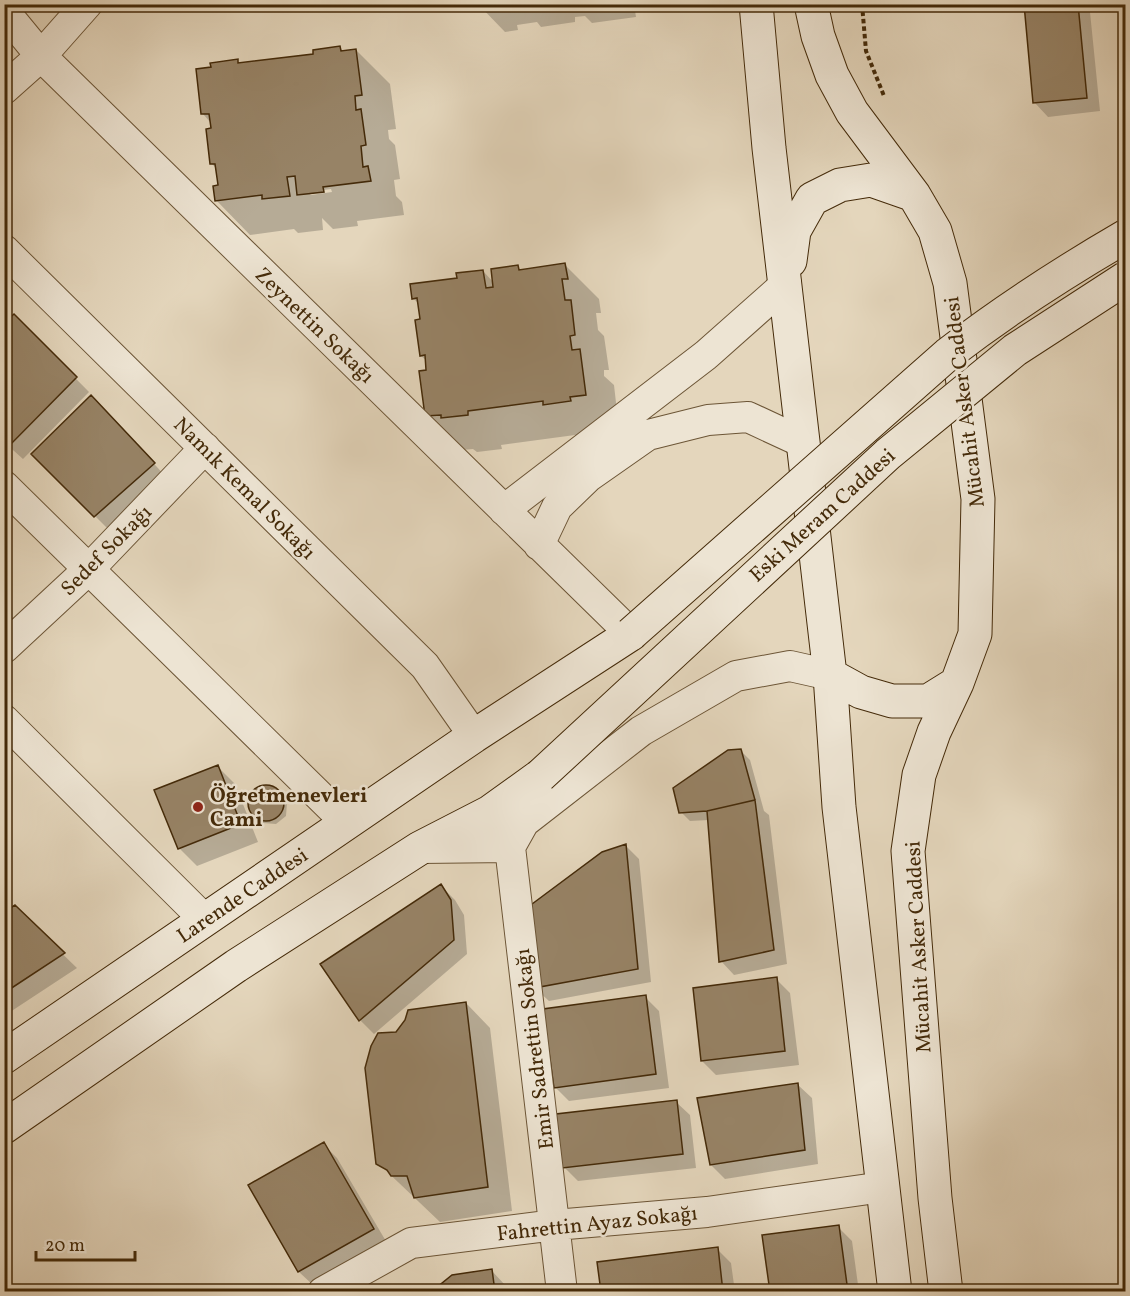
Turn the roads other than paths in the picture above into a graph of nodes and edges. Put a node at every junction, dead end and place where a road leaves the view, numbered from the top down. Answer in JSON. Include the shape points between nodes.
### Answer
{"nodes":[{"id":1,"x":87,"y":4,"type":"edge"},
{"id":2,"x":756,"y":4,"type":"edge"},
{"id":3,"x":811,"y":4,"type":"edge"},
{"id":4,"x":4,"y":11,"type":"edge"},
{"id":5,"x":41,"y":56,"type":"junction"},
{"id":6,"x":4,"y":89,"type":"edge"},
{"id":7,"x":914,"y":195,"type":"junction"},
{"id":8,"x":1125,"y":236,"type":"edge"},
{"id":9,"x":4,"y":250,"type":"edge"},
{"id":10,"x":1125,"y":278,"type":"edge"},
{"id":11,"x":786,"y":284,"type":"junction"},
{"id":12,"x":804,"y":443,"type":"junction"},
{"id":13,"x":205,"y":448,"type":"junction"},
{"id":14,"x":4,"y":486,"type":"edge"},
{"id":15,"x":504,"y":510,"type":"junction"},
{"id":16,"x":539,"y":545,"type":"junction"},
{"id":17,"x":89,"y":569,"type":"junction"},
{"id":18,"x":631,"y":634,"type":"junction"},
{"id":19,"x":4,"y":648,"type":"edge"},
{"id":20,"x":830,"y":675,"type":"junction"},
{"id":21,"x":957,"y":683,"type":"junction"},
{"id":22,"x":4,"y":720,"type":"edge"},
{"id":23,"x":474,"y":736,"type":"junction"},
{"id":24,"x":490,"y":812,"type":"junction"},
{"id":25,"x":347,"y":823,"type":"junction"},
{"id":26,"x":510,"y":846,"type":"junction"},
{"id":27,"x":420,"y":848,"type":"junction"},
{"id":28,"x":205,"y":920,"type":"junction"},
{"id":29,"x":4,"y":1057,"type":"edge"},
{"id":30,"x":4,"y":1127,"type":"edge"},
{"id":31,"x":883,"y":1187,"type":"junction"},
{"id":32,"x":555,"y":1225,"type":"junction"},
{"id":33,"x":323,"y":1292,"type":"edge"},
{"id":34,"x":562,"y":1292,"type":"edge"},
{"id":35,"x":896,"y":1292,"type":"edge"},
{"id":36,"x":946,"y":1292,"type":"edge"}],
"edges":[{"from":1,"to":5,"type":"street"},
{"from":2,"to":11,"type":"main road"},
{"from":3,"to":7,"type":"main road","name":"Mücahit Asker Caddesi","via":[[832,75],[862,128]]},
{"from":4,"to":5,"type":"street","name":"Zeynettin Sokağı"},
{"from":5,"to":6,"type":"street"},
{"from":5,"to":15,"type":"street","name":"Zeynettin Sokağı"},
{"from":7,"to":11,"type":"main road","via":[[871,180],[840,185],[812,199],[794,231]]},
{"from":7,"to":21,"type":"main road","name":"Mücahit Asker Caddesi","via":[[935,231],[950,283],[978,499],[975,634]]},
{"from":8,"to":18,"type":"main road","name":"Eski Meram Caddesi","bridge":true,"via":[[1036,289],[948,354]]},
{"from":9,"to":13,"type":"street","name":"Namık Kemal Sokağı"},
{"from":10,"to":24,"type":"main road","name":"Eski Meram Caddesi","bridge":true,"via":[[1015,350],[888,454],[540,776]]},
{"from":11,"to":12,"type":"main road"},
{"from":11,"to":15,"type":"street","via":[[706,355]]},
{"from":12,"to":16,"type":"street","via":[[748,417],[708,420],[648,435],[588,477],[557,507]]},
{"from":12,"to":20,"type":"main road"},
{"from":13,"to":17,"type":"street","name":"Sedef Sokağı"},
{"from":13,"to":23,"type":"street","name":"Namık Kemal Sokağı","via":[[425,666]]},
{"from":14,"to":17,"type":"street"},
{"from":15,"to":16,"type":"street","name":"Zeynettin Sokağı"},
{"from":16,"to":18,"type":"street","name":"Zeynettin Sokağı"},
{"from":17,"to":19,"type":"street","name":"Sedef Sokağı"},
{"from":17,"to":25,"type":"street"},
{"from":18,"to":23,"type":"main road","name":"Larende Caddesi"},
{"from":20,"to":21,"type":"main road","via":[[861,692],[892,701],[928,701]]},
{"from":20,"to":26,"type":"street","via":[[790,666],[736,676],[641,731],[524,822]]},
{"from":20,"to":31,"type":"main road","via":[[839,807]]},
{"from":21,"to":36,"type":"main road","name":"Mücahit Asker Caddesi","via":[[919,775],[908,851]]},
{"from":22,"to":28,"type":"street"},
{"from":23,"to":25,"type":"main road","name":"Larende Caddesi"},
{"from":24,"to":26,"type":"street","name":"Emir Sadrettin Sokağı"},
{"from":24,"to":27,"type":"main road"},
{"from":25,"to":28,"type":"main road","name":"Larende Caddesi"},
{"from":26,"to":27,"type":"street"},
{"from":26,"to":32,"type":"street","name":"Emir Sadrettin Sokağı"},
{"from":27,"to":30,"type":"main road","via":[[236,966]]},
{"from":28,"to":29,"type":"main road","name":"Larende Caddesi"},
{"from":31,"to":32,"type":"street","name":"Fahrettin Ayaz Sokağı","via":[[706,1212]]},
{"from":31,"to":35,"type":"main road"},
{"from":32,"to":33,"type":"street","name":"Fahrettin Ayaz Sokağı","via":[[411,1243]]},
{"from":32,"to":34,"type":"street","name":"Emir Sadrettin Sokağı"}]}
